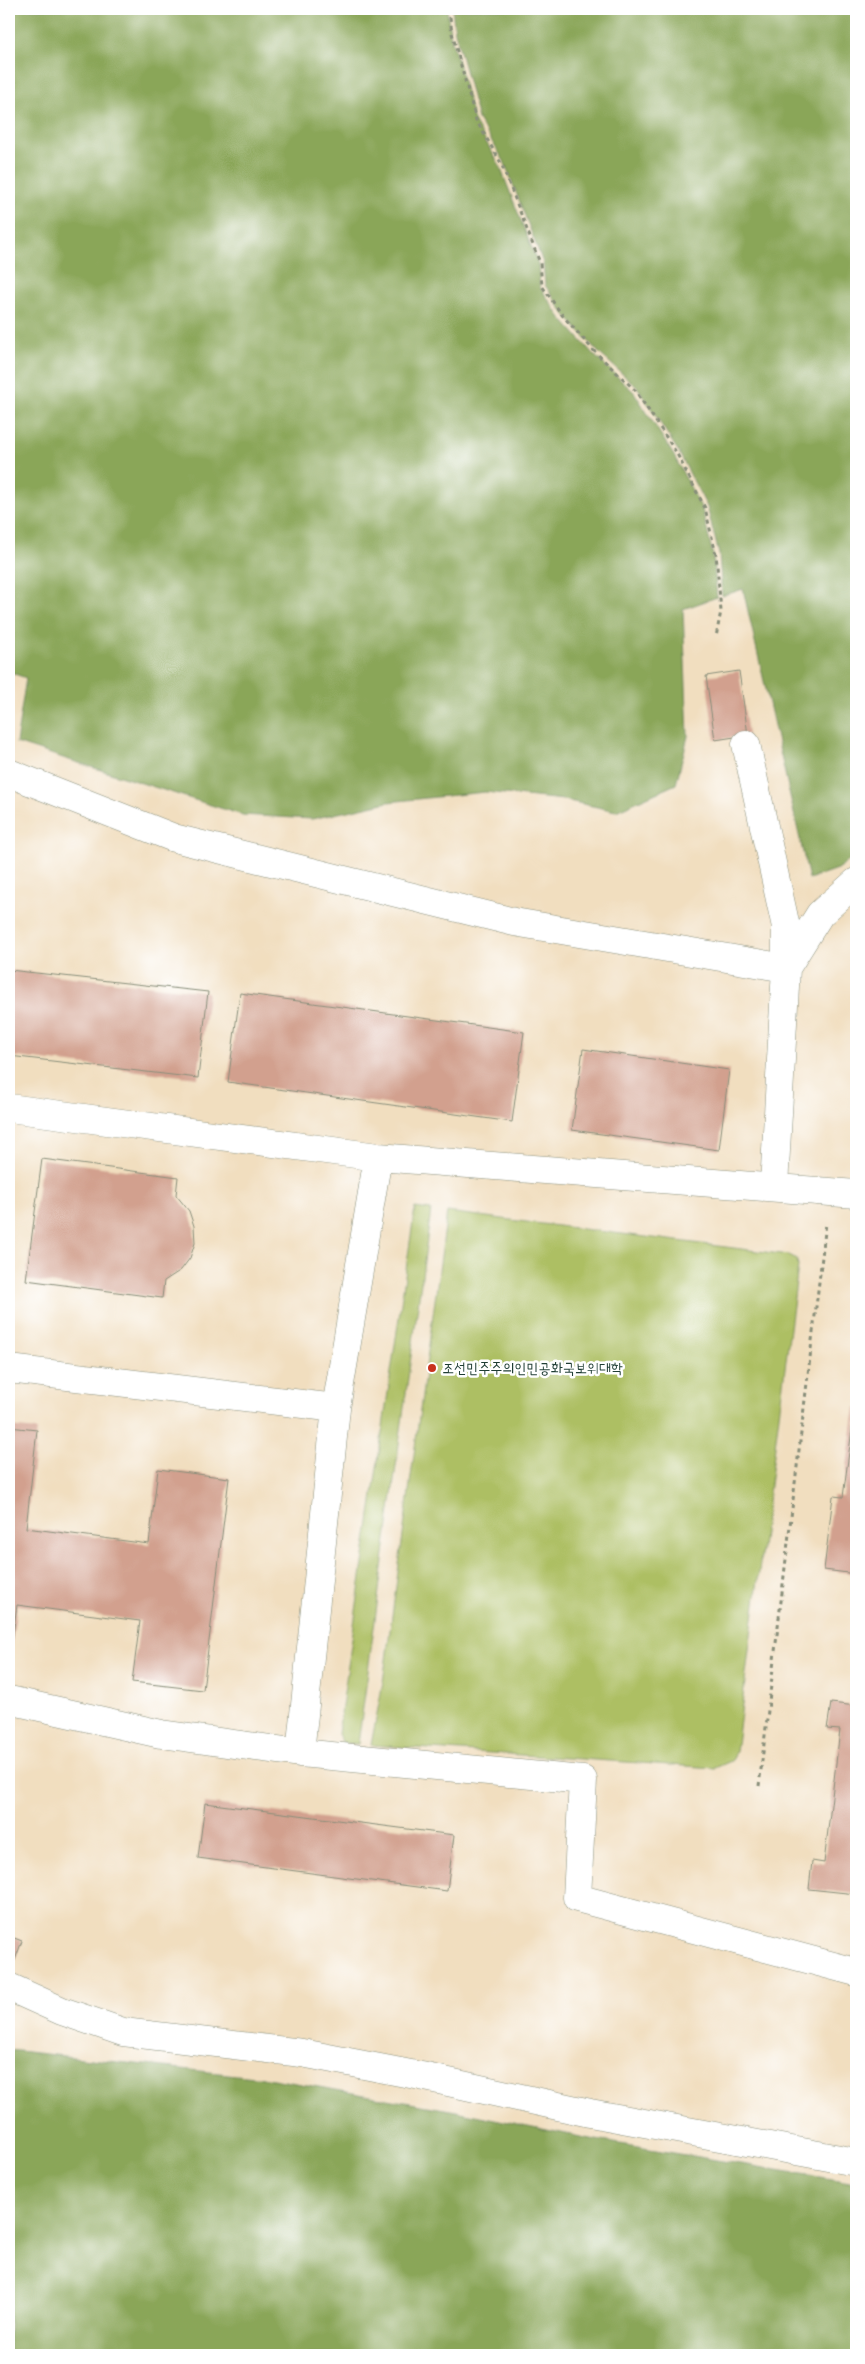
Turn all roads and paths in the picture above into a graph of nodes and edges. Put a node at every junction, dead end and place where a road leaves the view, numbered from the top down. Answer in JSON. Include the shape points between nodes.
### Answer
{"nodes":[{"id":1,"x":449,"y":9,"type":"edge"},
{"id":2,"x":716,"y":637,"type":"dead end"},
{"id":3,"x":746,"y":744,"type":"dead end"},
{"id":4,"x":9,"y":773,"type":"edge"},
{"id":5,"x":856,"y":882,"type":"edge"},
{"id":6,"x":786,"y":968,"type":"junction"},
{"id":7,"x":9,"y":1108,"type":"edge"},
{"id":8,"x":378,"y":1157,"type":"junction"},
{"id":9,"x":774,"y":1186,"type":"junction"},
{"id":10,"x":843,"y":1192,"type":"edge"},
{"id":11,"x":9,"y":1369,"type":"edge"},
{"id":12,"x":336,"y":1408,"type":"junction"},
{"id":13,"x":9,"y":1700,"type":"edge"},
{"id":14,"x":300,"y":1753,"type":"junction"},
{"id":15,"x":759,"y":1786,"type":"dead end"},
{"id":16,"x":856,"y":1972,"type":"edge"},
{"id":17,"x":9,"y":1987,"type":"edge"},
{"id":18,"x":856,"y":2162,"type":"edge"}],
"edges":[{"from":1,"to":2,"type":"path","via":[[452,33],[476,120],[501,163],[540,263],[542,286],[596,354],[635,390],[676,452],[705,508],[716,554],[720,592],[721,611]]},
{"from":3,"to":6,"type":"street","via":[[786,927]]},
{"from":4,"to":6,"type":"street","via":[[174,838],[514,922]]},
{"from":5,"to":6,"type":"street","via":[[820,914]]},
{"from":6,"to":9,"type":"street"},
{"from":7,"to":8,"type":"street"},
{"from":8,"to":9,"type":"street"},
{"from":8,"to":12,"type":"street"},
{"from":9,"to":10,"type":"street"},
{"from":10,"to":15,"type":"path"},
{"from":11,"to":12,"type":"street"},
{"from":12,"to":14,"type":"street"},
{"from":13,"to":14,"type":"street","via":[[161,1734]]},
{"from":14,"to":16,"type":"street","via":[[583,1780],[577,1898]]},
{"from":17,"to":18,"type":"street","via":[[62,2011],[123,2032],[302,2053],[590,2113]]}]}
